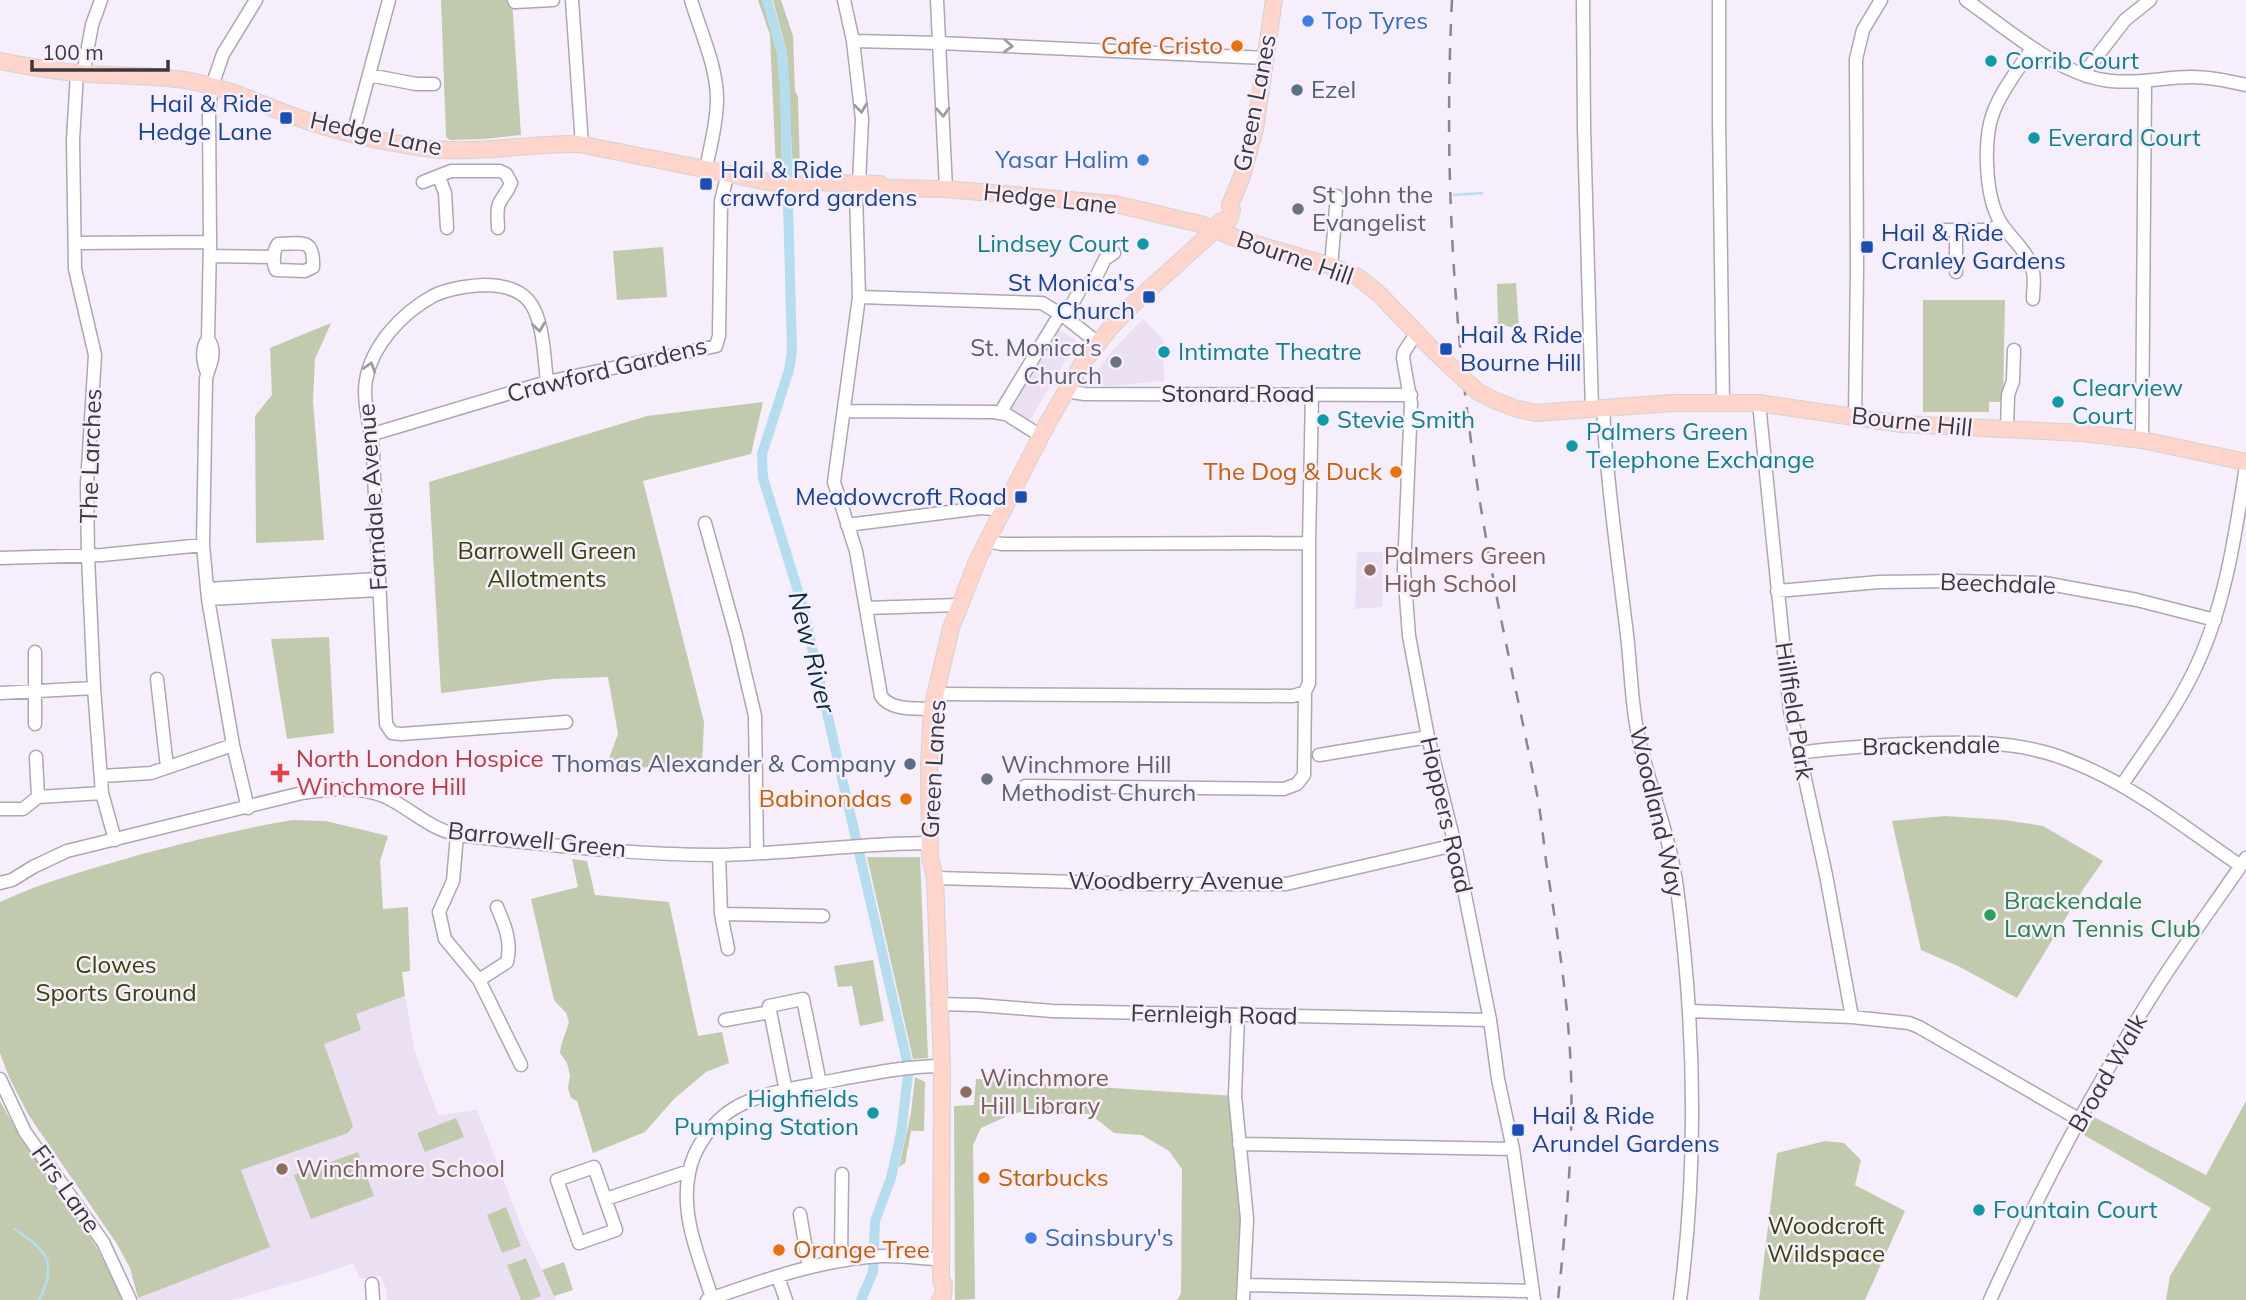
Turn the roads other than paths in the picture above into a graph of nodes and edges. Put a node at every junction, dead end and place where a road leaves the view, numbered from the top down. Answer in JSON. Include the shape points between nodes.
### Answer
{"nodes":[{"id":1,"x":101,"y":0,"type":"edge"},
{"id":2,"x":256,"y":0,"type":"edge"},
{"id":3,"x":388,"y":0,"type":"edge"},
{"id":4,"x":514,"y":0,"type":"edge"},
{"id":5,"x":553,"y":0,"type":"edge"},
{"id":6,"x":572,"y":0,"type":"edge"},
{"id":7,"x":691,"y":0,"type":"edge"},
{"id":8,"x":844,"y":0,"type":"edge"},
{"id":9,"x":937,"y":0,"type":"edge"},
{"id":10,"x":1274,"y":0,"type":"edge"},
{"id":11,"x":1583,"y":0,"type":"edge"},
{"id":12,"x":1719,"y":0,"type":"edge"},
{"id":13,"x":1881,"y":0,"type":"edge"},
{"id":14,"x":1966,"y":0,"type":"edge"},
{"id":15,"x":2150,"y":0,"type":"edge"},
{"id":16,"x":852,"y":41,"type":"junction"},
{"id":17,"x":940,"y":43,"type":"junction"},
{"id":18,"x":2032,"y":48,"type":"junction"},
{"id":19,"x":1266,"y":58,"type":"junction"},
{"id":20,"x":0,"y":61,"type":"edge"},
{"id":21,"x":80,"y":74,"type":"junction"},
{"id":22,"x":369,"y":75,"type":"junction"},
{"id":23,"x":2086,"y":76,"type":"junction"},
{"id":24,"x":2144,"y":82,"type":"junction"},
{"id":25,"x":435,"y":84,"type":"dead end"},
{"id":26,"x":2246,"y":85,"type":"edge"},
{"id":27,"x":212,"y":86,"type":"junction"},
{"id":28,"x":353,"y":134,"type":"junction"},
{"id":29,"x":582,"y":145,"type":"junction"},
{"id":30,"x":466,"y":151,"type":"junction"},
{"id":31,"x":706,"y":168,"type":"junction"},
{"id":32,"x":466,"y":170,"type":"junction"},
{"id":33,"x":728,"y":173,"type":"junction"},
{"id":34,"x":439,"y":177,"type":"junction"},
{"id":35,"x":423,"y":183,"type":"dead end"},
{"id":36,"x":858,"y":187,"type":"junction"},
{"id":37,"x":946,"y":189,"type":"junction"},
{"id":38,"x":1337,"y":197,"type":"dead end"},
{"id":39,"x":2001,"y":223,"type":"junction"},
{"id":40,"x":1217,"y":225,"type":"junction"},
{"id":41,"x":447,"y":228,"type":"dead end"},
{"id":42,"x":498,"y":229,"type":"dead end"},
{"id":43,"x":1942,"y":230,"type":"dead end"},
{"id":44,"x":1956,"y":231,"type":"junction"},
{"id":45,"x":210,"y":242,"type":"junction"},
{"id":46,"x":75,"y":243,"type":"junction"},
{"id":47,"x":1114,"y":253,"type":"dead end"},
{"id":48,"x":210,"y":256,"type":"junction"},
{"id":49,"x":274,"y":257,"type":"dead end"},
{"id":50,"x":1331,"y":266,"type":"junction"},
{"id":51,"x":1956,"y":272,"type":"dead end"},
{"id":52,"x":859,"y":297,"type":"junction"},
{"id":53,"x":2034,"y":299,"type":"dead end"},
{"id":54,"x":1063,"y":316,"type":"junction"},
{"id":55,"x":1418,"y":332,"type":"junction"},
{"id":56,"x":1098,"y":343,"type":"junction"},
{"id":57,"x":2014,"y":351,"type":"dead end"},
{"id":58,"x":547,"y":382,"type":"junction"},
{"id":59,"x":1065,"y":391,"type":"junction"},
{"id":60,"x":1317,"y":394,"type":"junction"},
{"id":61,"x":1410,"y":395,"type":"junction"},
{"id":62,"x":1723,"y":402,"type":"junction"},
{"id":63,"x":1759,"y":403,"type":"junction"},
{"id":64,"x":1597,"y":409,"type":"junction"},
{"id":65,"x":845,"y":411,"type":"junction"},
{"id":66,"x":1000,"y":413,"type":"junction"},
{"id":67,"x":1855,"y":418,"type":"junction"},
{"id":68,"x":2007,"y":430,"type":"junction"},
{"id":69,"x":373,"y":434,"type":"junction"},
{"id":70,"x":1041,"y":436,"type":"junction"},
{"id":71,"x":2142,"y":440,"type":"junction"},
{"id":72,"x":2246,"y":464,"type":"edge"},
{"id":73,"x":1001,"y":512,"type":"junction"},
{"id":74,"x":705,"y":523,"type":"dead end"},
{"id":75,"x":847,"y":525,"type":"junction"},
{"id":76,"x":987,"y":541,"type":"junction"},
{"id":77,"x":1308,"y":543,"type":"junction"},
{"id":78,"x":203,"y":545,"type":"junction"},
{"id":79,"x":88,"y":556,"type":"junction"},
{"id":80,"x":0,"y":558,"type":"edge"},
{"id":81,"x":379,"y":584,"type":"junction"},
{"id":82,"x":1777,"y":591,"type":"junction"},
{"id":83,"x":208,"y":594,"type":"junction"},
{"id":84,"x":958,"y":605,"type":"junction"},
{"id":85,"x":866,"y":608,"type":"junction"},
{"id":86,"x":2215,"y":620,"type":"junction"},
{"id":87,"x":35,"y":652,"type":"dead end"},
{"id":88,"x":157,"y":679,"type":"dead end"},
{"id":89,"x":94,"y":688,"type":"junction"},
{"id":90,"x":35,"y":692,"type":"junction"},
{"id":91,"x":1306,"y":692,"type":"junction"},
{"id":92,"x":0,"y":693,"type":"edge"},
{"id":93,"x":934,"y":702,"type":"junction"},
{"id":94,"x":566,"y":722,"type":"dead end"},
{"id":95,"x":35,"y":724,"type":"dead end"},
{"id":96,"x":1428,"y":737,"type":"junction"},
{"id":97,"x":233,"y":746,"type":"junction"},
{"id":98,"x":1799,"y":753,"type":"junction"},
{"id":99,"x":1319,"y":755,"type":"dead end"},
{"id":100,"x":36,"y":757,"type":"dead end"},
{"id":101,"x":167,"y":767,"type":"junction"},
{"id":102,"x":102,"y":776,"type":"junction"},
{"id":103,"x":2122,"y":785,"type":"junction"},
{"id":104,"x":1025,"y":786,"type":"dead end"},
{"id":105,"x":102,"y":793,"type":"junction"},
{"id":106,"x":37,"y":797,"type":"junction"},
{"id":107,"x":248,"y":808,"type":"junction"},
{"id":108,"x":0,"y":809,"type":"edge"},
{"id":109,"x":457,"y":835,"type":"junction"},
{"id":110,"x":115,"y":840,"type":"junction"},
{"id":111,"x":930,"y":843,"type":"junction"},
{"id":112,"x":1455,"y":845,"type":"junction"},
{"id":113,"x":757,"y":853,"type":"junction"},
{"id":114,"x":719,"y":855,"type":"junction"},
{"id":115,"x":2243,"y":862,"type":"edge"},
{"id":116,"x":935,"y":878,"type":"junction"},
{"id":117,"x":0,"y":883,"type":"edge"},
{"id":118,"x":497,"y":907,"type":"dead end"},
{"id":119,"x":721,"y":914,"type":"junction"},
{"id":120,"x":823,"y":916,"type":"dead end"},
{"id":121,"x":728,"y":948,"type":"dead end"},
{"id":122,"x":479,"y":980,"type":"junction"},
{"id":123,"x":938,"y":1004,"type":"junction"},
{"id":124,"x":1690,"y":1011,"type":"junction"},
{"id":125,"x":771,"y":1012,"type":"junction"},
{"id":126,"x":1238,"y":1015,"type":"junction"},
{"id":127,"x":1852,"y":1017,"type":"junction"},
{"id":128,"x":725,"y":1020,"type":"dead end"},
{"id":129,"x":1490,"y":1020,"type":"junction"},
{"id":130,"x":521,"y":1065,"type":"dead end"},
{"id":131,"x":942,"y":1066,"type":"junction"},
{"id":132,"x":0,"y":1079,"type":"edge"},
{"id":133,"x":820,"y":1083,"type":"junction"},
{"id":134,"x":786,"y":1091,"type":"junction"},
{"id":135,"x":2080,"y":1120,"type":"junction"},
{"id":136,"x":1239,"y":1144,"type":"junction"},
{"id":137,"x":1513,"y":1149,"type":"junction"},
{"id":138,"x":689,"y":1171,"type":"junction"},
{"id":139,"x":842,"y":1174,"type":"dead end"},
{"id":140,"x":606,"y":1199,"type":"junction"},
{"id":141,"x":800,"y":1214,"type":"dead end"},
{"id":142,"x":942,"y":1259,"type":"junction"},
{"id":143,"x":841,"y":1260,"type":"junction"},
{"id":144,"x":809,"y":1267,"type":"junction"},
{"id":145,"x":778,"y":1277,"type":"junction"},
{"id":146,"x":372,"y":1284,"type":"dead end"},
{"id":147,"x":1244,"y":1284,"type":"junction"},
{"id":148,"x":1462,"y":1295,"type":"edge"},
{"id":149,"x":1533,"y":1295,"type":"edge"},
{"id":150,"x":709,"y":1299,"type":"edge"},
{"id":151,"x":130,"y":1300,"type":"edge"},
{"id":152,"x":373,"y":1300,"type":"edge"},
{"id":153,"x":786,"y":1300,"type":"edge"},
{"id":154,"x":940,"y":1300,"type":"edge"},
{"id":155,"x":1243,"y":1300,"type":"edge"},
{"id":156,"x":1680,"y":1300,"type":"edge"},
{"id":157,"x":1990,"y":1300,"type":"edge"}],
"edges":[{"from":1,"to":21,"type":"street","name":"The Larches"},
{"from":2,"to":27,"type":"street","via":[[223,54]]},
{"from":3,"to":22,"type":"street"},
{"from":4,"to":5,"type":"street"},
{"from":6,"to":29,"type":"street"},
{"from":7,"to":31,"type":"street","via":[[717,94]]},
{"from":8,"to":16,"type":"street"},
{"from":9,"to":17,"type":"street"},
{"from":10,"to":19,"type":"main road","name":"Green Lanes"},
{"from":11,"to":64,"type":"street","name":"Woodland Way"},
{"from":12,"to":62,"type":"street"},
{"from":13,"to":67,"type":"street","via":[[1863,30],[1856,59]]},
{"from":14,"to":18,"type":"street"},
{"from":15,"to":23,"type":"street","via":[[2125,20]]},
{"from":16,"to":17,"type":"street"},
{"from":16,"to":36,"type":"street","one_way":true,"via":[[862,119]]},
{"from":17,"to":19,"type":"street","one_way":true},
{"from":17,"to":37,"type":"street","one_way":true},
{"from":18,"to":23,"type":"street"},
{"from":18,"to":39,"type":"street","via":[[1992,114],[1987,162],[1993,208]]},
{"from":19,"to":40,"type":"main road","name":"Green Lanes","via":[[1251,147],[1230,205],[1223,207]]},
{"from":20,"to":21,"type":"main road","name":"Hedge Lane"},
{"from":21,"to":27,"type":"main road","name":"Hedge Lane","via":[[157,77]]},
{"from":21,"to":46,"type":"street","name":"The Larches","via":[[73,140]]},
{"from":22,"to":25,"type":"street"},
{"from":22,"to":28,"type":"street"},
{"from":23,"to":24,"type":"street"},
{"from":24,"to":26,"type":"street","via":[[2193,77]]},
{"from":24,"to":71,"type":"street"},
{"from":27,"to":28,"type":"main road","name":"Hedge Lane"},
{"from":27,"to":45,"type":"street"},
{"from":28,"to":30,"type":"main road","name":"Hedge Lane"},
{"from":29,"to":30,"type":"main road","name":"Hedge Lane"},
{"from":29,"to":31,"type":"main road","name":"Hedge Lane"},
{"from":30,"to":32,"type":"street"},
{"from":31,"to":33,"type":"main road","name":"Hedge Lane"},
{"from":32,"to":34,"type":"street"},
{"from":32,"to":42,"type":"street","via":[[500,171],[511,183],[497,207]]},
{"from":33,"to":36,"type":"main road","name":"Hedge Lane","via":[[808,192]]},
{"from":33,"to":58,"type":"street","name":"Crawford Gardens","via":[[721,201],[716,346]]},
{"from":34,"to":35,"type":"street"},
{"from":34,"to":41,"type":"street"},
{"from":36,"to":37,"type":"main road","name":"Hedge Lane","via":[[877,191]]},
{"from":36,"to":52,"type":"street"},
{"from":37,"to":40,"type":"main road","name":"Hedge Lane","via":[[1115,204]]},
{"from":38,"to":50,"type":"street"},
{"from":39,"to":44,"type":"street","via":[[1991,230]]},
{"from":39,"to":53,"type":"street","via":[[2033,271]]},
{"from":40,"to":50,"type":"main road","name":"Bourne Hill","via":[[1236,238]]},
{"from":40,"to":56,"type":"main road","name":"Green Lanes"},
{"from":43,"to":44,"type":"street"},
{"from":44,"to":51,"type":"street"},
{"from":45,"to":46,"type":"street"},
{"from":45,"to":48,"type":"street"},
{"from":46,"to":79,"type":"street","name":"The Larches","via":[[75,269],[95,355]]},
{"from":47,"to":54,"type":"street","via":[[1104,259],[1094,281],[1081,288]]},
{"from":48,"to":49,"type":"street"},
{"from":48,"to":78,"type":"street","via":[[203,364],[207,373]]},
{"from":50,"to":55,"type":"main road","name":"Bourne Hill","via":[[1358,276]]},
{"from":52,"to":54,"type":"street","via":[[1042,303]]},
{"from":52,"to":65,"type":"street"},
{"from":54,"to":56,"type":"street"},
{"from":54,"to":66,"type":"street"},
{"from":55,"to":61,"type":"street","name":"Hoppers Road","via":[[1403,358]]},
{"from":55,"to":64,"type":"main road","name":"Bourne Hill","bridge":true,"via":[[1478,392],[1494,400],[1536,413]]},
{"from":56,"to":59,"type":"main road","name":"Green Lanes"},
{"from":57,"to":68,"type":"street"},
{"from":58,"to":69,"type":"street","name":"Crawford Gardens"},
{"from":69,"to":58,"type":"street","name":"Farndale Avenue","one_way":true,"via":[[365,385],[380,343],[411,312],[452,289],[496,285],[528,300],[538,317]]},
{"from":59,"to":60,"type":"street","name":"Stonard Road"},
{"from":59,"to":70,"type":"main road","name":"Green Lanes"},
{"from":60,"to":61,"type":"street","name":"Stonard Road"},
{"from":60,"to":77,"type":"street"},
{"from":61,"to":96,"type":"street","name":"Hoppers Road","via":[[1405,607]]},
{"from":62,"to":63,"type":"main road","name":"Bourne Hill"},
{"from":62,"to":64,"type":"main road","name":"Bourne Hill"},
{"from":63,"to":67,"type":"main road","name":"Bourne Hill"},
{"from":63,"to":82,"type":"street","name":"Hillfield Park"},
{"from":64,"to":124,"type":"street","name":"Woodland Way","via":[[1638,735],[1677,886]]},
{"from":65,"to":66,"type":"street"},
{"from":65,"to":75,"type":"street","via":[[834,482]]},
{"from":66,"to":70,"type":"street"},
{"from":67,"to":68,"type":"main road","name":"Bourne Hill"},
{"from":68,"to":71,"type":"main road","name":"Bourne Hill"},
{"from":69,"to":81,"type":"street","name":"Farndale Avenue"},
{"from":70,"to":73,"type":"main road","name":"Green Lanes"},
{"from":71,"to":72,"type":"main road","name":"Bourne Hill"},
{"from":72,"to":86,"type":"street","via":[[2233,548]]},
{"from":73,"to":75,"type":"street","via":[[981,508]]},
{"from":73,"to":76,"type":"main road","name":"Green Lanes"},
{"from":74,"to":113,"type":"street","via":[[755,716]]},
{"from":75,"to":85,"type":"street"},
{"from":76,"to":77,"type":"street"},
{"from":76,"to":84,"type":"main road","name":"Green Lanes"},
{"from":77,"to":91,"type":"street"},
{"from":78,"to":79,"type":"street"},
{"from":78,"to":83,"type":"street"},
{"from":79,"to":80,"type":"street"},
{"from":79,"to":89,"type":"street","name":"The Larches"},
{"from":81,"to":83,"type":"street"},
{"from":81,"to":94,"type":"street","name":"Farndale Avenue","via":[[386,724],[392,733]]},
{"from":82,"to":86,"type":"street","name":"Beechdale","via":[[1879,582],[2043,583]]},
{"from":82,"to":98,"type":"street","name":"Hillfield Park"},
{"from":83,"to":97,"type":"street"},
{"from":84,"to":85,"type":"street"},
{"from":84,"to":93,"type":"main road","name":"Green Lanes"},
{"from":85,"to":93,"type":"street","via":[[884,700],[898,706]]},
{"from":86,"to":103,"type":"street","via":[[2193,673]]},
{"from":87,"to":90,"type":"street"},
{"from":88,"to":101,"type":"street"},
{"from":89,"to":90,"type":"street"},
{"from":89,"to":102,"type":"street","name":"The Larches"},
{"from":90,"to":92,"type":"street"},
{"from":90,"to":95,"type":"street"},
{"from":91,"to":93,"type":"street","via":[[1293,696]]},
{"from":91,"to":104,"type":"street","via":[[1304,775],[1286,789]]},
{"from":93,"to":111,"type":"main road","name":"Green Lanes"},
{"from":96,"to":99,"type":"street"},
{"from":96,"to":112,"type":"street","name":"Hoppers Road"},
{"from":97,"to":101,"type":"street"},
{"from":97,"to":107,"type":"street"},
{"from":98,"to":103,"type":"street","name":"Brackendale","via":[[1985,742],[2045,752]]},
{"from":98,"to":127,"type":"street","name":"Hillfield Park"},
{"from":100,"to":106,"type":"street"},
{"from":101,"to":102,"type":"street","via":[[151,773]]},
{"from":102,"to":105,"type":"street","name":"The Larches"},
{"from":103,"to":115,"type":"street","name":"Brackendale"},
{"from":105,"to":106,"type":"street"},
{"from":105,"to":110,"type":"street","name":"The Larches"},
{"from":106,"to":108,"type":"street","via":[[23,809]]},
{"from":107,"to":109,"type":"street","name":"Barrowell Green","via":[[326,789],[362,791],[383,796],[424,822]]},
{"from":107,"to":110,"type":"street","name":"Barrowell Green"},
{"from":109,"to":114,"type":"street","name":"Barrowell Green"},
{"from":109,"to":122,"type":"street","via":[[453,881],[439,912],[445,939]]},
{"from":110,"to":117,"type":"street","name":"Barrowell Green","via":[[67,851]]},
{"from":111,"to":113,"type":"street","name":"Barrowell Green"},
{"from":111,"to":116,"type":"main road","name":"Green Lanes"},
{"from":112,"to":116,"type":"street","name":"Woodberry Avenue","via":[[1286,884]]},
{"from":112,"to":129,"type":"street","name":"Hoppers Road"},
{"from":113,"to":114,"type":"street","name":"Barrowell Green"},
{"from":114,"to":119,"type":"street"},
{"from":115,"to":135,"type":"street","name":"Broad Walk","via":[[2158,986]]},
{"from":116,"to":123,"type":"main road","name":"Green Lanes"},
{"from":118,"to":122,"type":"street","via":[[511,948],[507,962]]},
{"from":119,"to":120,"type":"street"},
{"from":119,"to":121,"type":"street"},
{"from":122,"to":130,"type":"street"},
{"from":123,"to":126,"type":"street","name":"Fernleigh Road","via":[[1052,1012]]},
{"from":123,"to":131,"type":"main road","name":"Green Lanes"},
{"from":124,"to":127,"type":"street"},
{"from":124,"to":156,"type":"street","name":"Woodland Way","via":[[1692,1144]]},
{"from":125,"to":128,"type":"street"},
{"from":125,"to":133,"type":"street","via":[[769,1006],[803,999]]},
{"from":125,"to":134,"type":"street"},
{"from":126,"to":129,"type":"street","name":"Fernleigh Road"},
{"from":126,"to":136,"type":"street","via":[[1235,1096]]},
{"from":127,"to":135,"type":"street","via":[[1919,1027]]},
{"from":129,"to":137,"type":"street","name":"Hoppers Road"},
{"from":131,"to":133,"type":"street"},
{"from":131,"to":142,"type":"main road","name":"Green Lanes"},
{"from":132,"to":151,"type":"street","name":"Firs Lane","via":[[25,1132],[103,1242]]},
{"from":133,"to":134,"type":"street"},
{"from":134,"to":138,"type":"street","via":[[733,1109],[716,1123],[708,1130]]},
{"from":135,"to":157,"type":"street","name":"Broad Walk"},
{"from":136,"to":137,"type":"street"},
{"from":136,"to":147,"type":"street","via":[[1247,1219]]},
{"from":137,"to":149,"type":"street","name":"Hoppers Road"},
{"from":138,"to":140,"type":"street"},
{"from":138,"to":150,"type":"street","via":[[689,1219]]},
{"from":139,"to":143,"type":"street"},
{"from":140,"to":140,"type":"street","via":[[616,1230],[579,1243],[557,1180],[594,1167]]},
{"from":141,"to":144,"type":"street"},
{"from":142,"to":143,"type":"street","via":[[883,1256]]},
{"from":142,"to":154,"type":"main road","name":"Green Lanes","via":[[937,1284]]},
{"from":143,"to":144,"type":"street"},
{"from":144,"to":145,"type":"street"},
{"from":145,"to":150,"type":"street"},
{"from":145,"to":153,"type":"street"},
{"from":146,"to":152,"type":"street"},
{"from":147,"to":148,"type":"street"},
{"from":147,"to":155,"type":"street"},
{"from":148,"to":149,"type":"street"}]}
